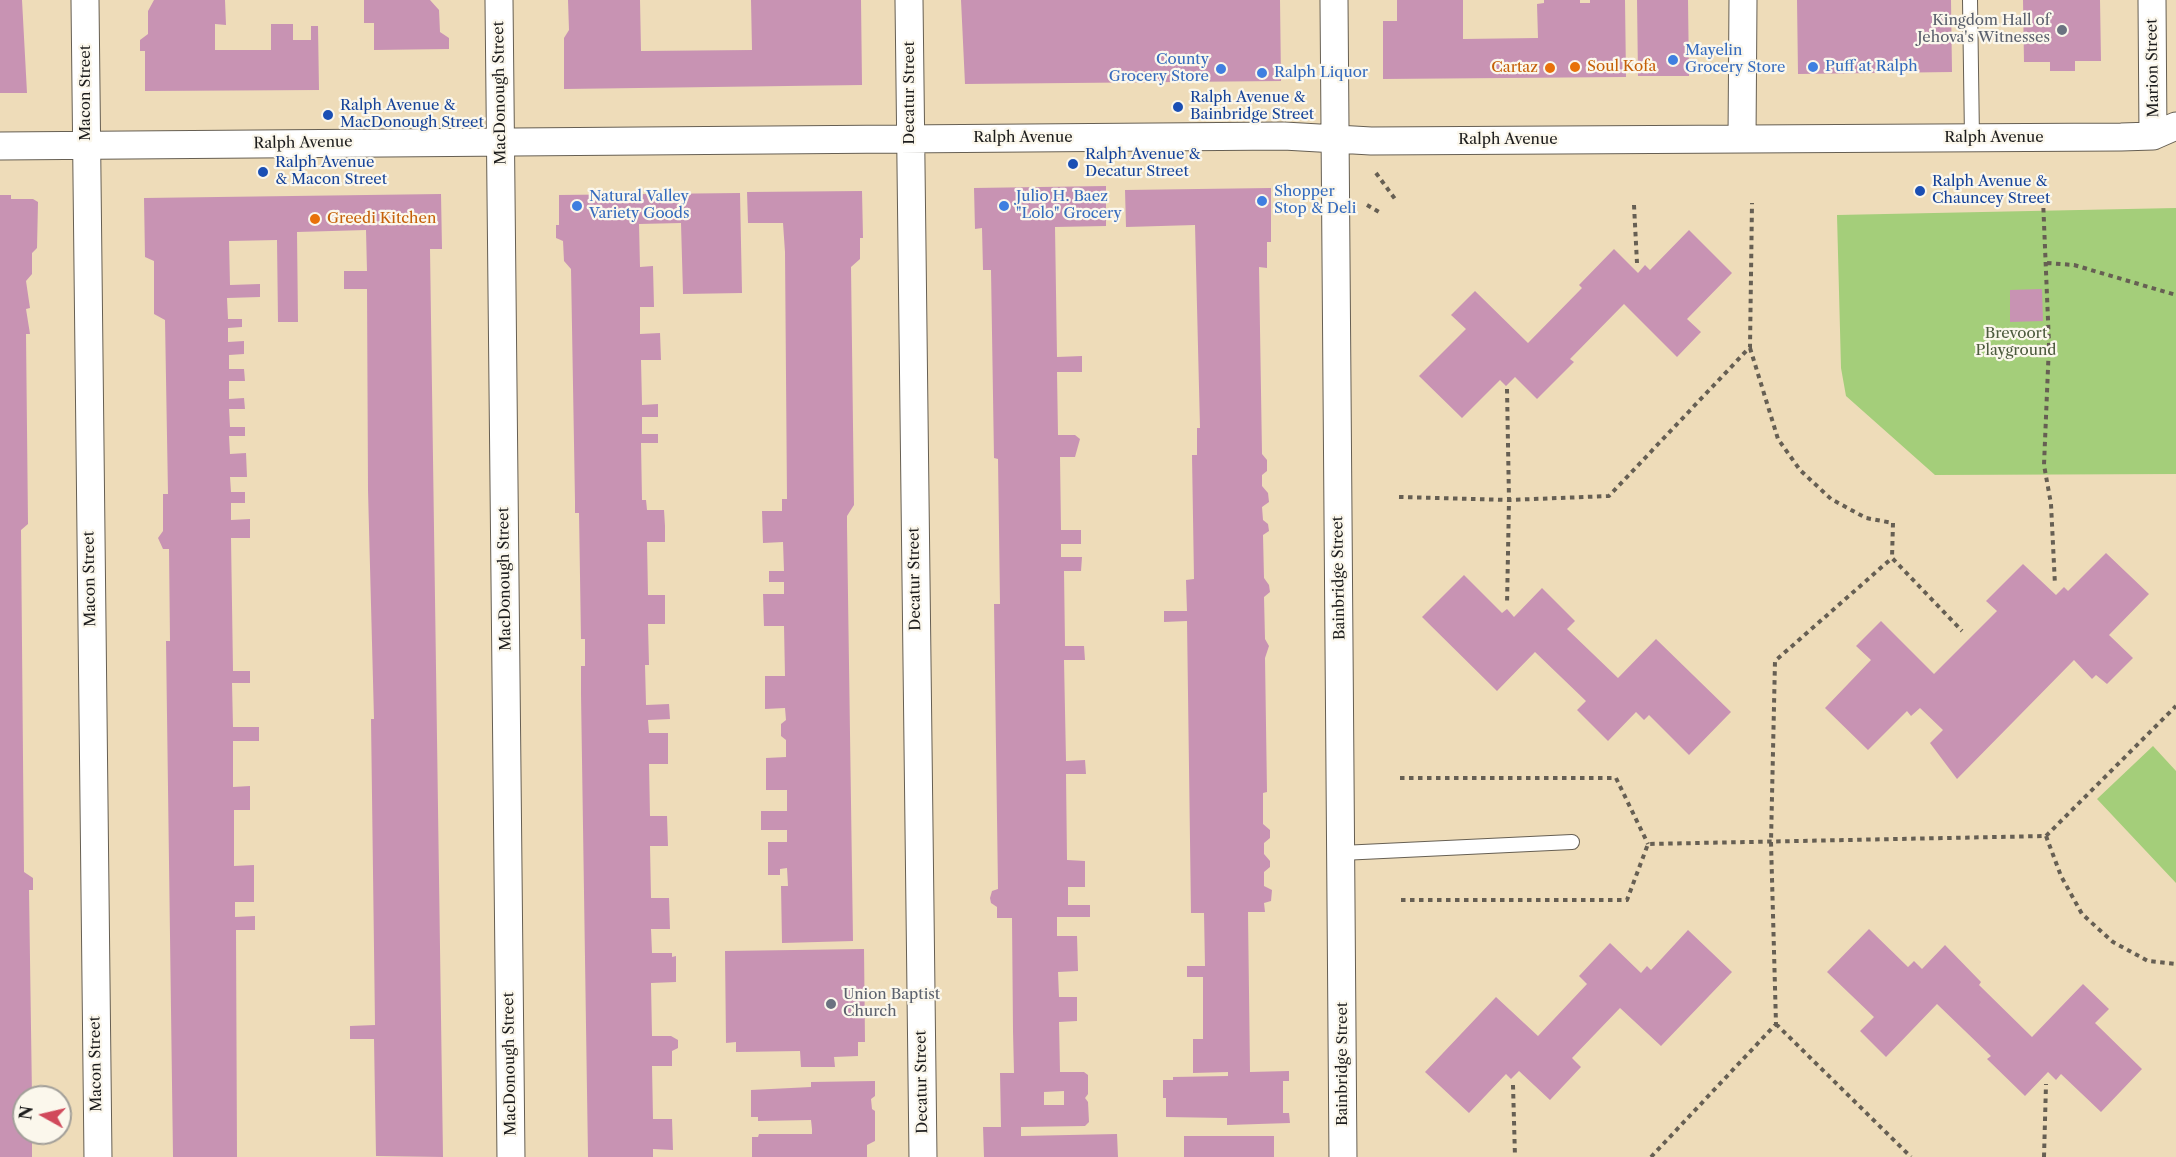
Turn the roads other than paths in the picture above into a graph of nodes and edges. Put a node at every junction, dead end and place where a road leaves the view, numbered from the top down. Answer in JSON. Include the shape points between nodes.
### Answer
{"nodes":[{"id":1,"x":85,"y":0,"type":"edge"},
{"id":2,"x":499,"y":0,"type":"edge"},
{"id":3,"x":909,"y":0,"type":"edge"},
{"id":4,"x":1334,"y":0,"type":"edge"},
{"id":5,"x":1743,"y":0,"type":"edge"},
{"id":6,"x":1970,"y":0,"type":"edge"},
{"id":7,"x":2152,"y":0,"type":"edge"},
{"id":8,"x":2168,"y":136,"type":"edge"},
{"id":9,"x":910,"y":138,"type":"junction"},
{"id":10,"x":1972,"y":138,"type":"junction"},
{"id":11,"x":1335,"y":139,"type":"junction"},
{"id":12,"x":1742,"y":139,"type":"junction"},
{"id":13,"x":500,"y":141,"type":"junction"},
{"id":14,"x":86,"y":145,"type":"junction"},
{"id":15,"x":0,"y":146,"type":"edge"},
{"id":16,"x":1572,"y":842,"type":"dead end"},
{"id":17,"x":1341,"y":852,"type":"junction"},
{"id":18,"x":98,"y":1157,"type":"edge"},
{"id":19,"x":511,"y":1157,"type":"edge"},
{"id":20,"x":923,"y":1157,"type":"edge"},
{"id":21,"x":1343,"y":1157,"type":"edge"}],
"edges":[{"from":1,"to":14,"type":"street","name":"Macon Street"},
{"from":2,"to":13,"type":"street","name":"MacDonough Street"},
{"from":3,"to":9,"type":"street","name":"Decatur Street"},
{"from":4,"to":11,"type":"street","name":"Bainbridge Street"},
{"from":5,"to":12,"type":"street"},
{"from":6,"to":10,"type":"lane"},
{"from":7,"to":8,"type":"street","name":"Marion Street"},
{"from":8,"to":10,"type":"street","name":"Ralph Avenue"},
{"from":9,"to":11,"type":"street","name":"Ralph Avenue","via":[[1284,135]]},
{"from":9,"to":13,"type":"street","name":"Ralph Avenue"},
{"from":9,"to":20,"type":"street","name":"Decatur Street"},
{"from":10,"to":12,"type":"street","name":"Ralph Avenue"},
{"from":11,"to":12,"type":"street","name":"Ralph Avenue"},
{"from":11,"to":17,"type":"street","name":"Bainbridge Street"},
{"from":13,"to":14,"type":"street","name":"Ralph Avenue"},
{"from":13,"to":19,"type":"street","name":"MacDonough Street"},
{"from":14,"to":15,"type":"street","name":"Ralph Avenue"},
{"from":14,"to":18,"type":"street","name":"Macon Street"},
{"from":16,"to":17,"type":"lane"},
{"from":17,"to":21,"type":"street","name":"Bainbridge Street"}]}
